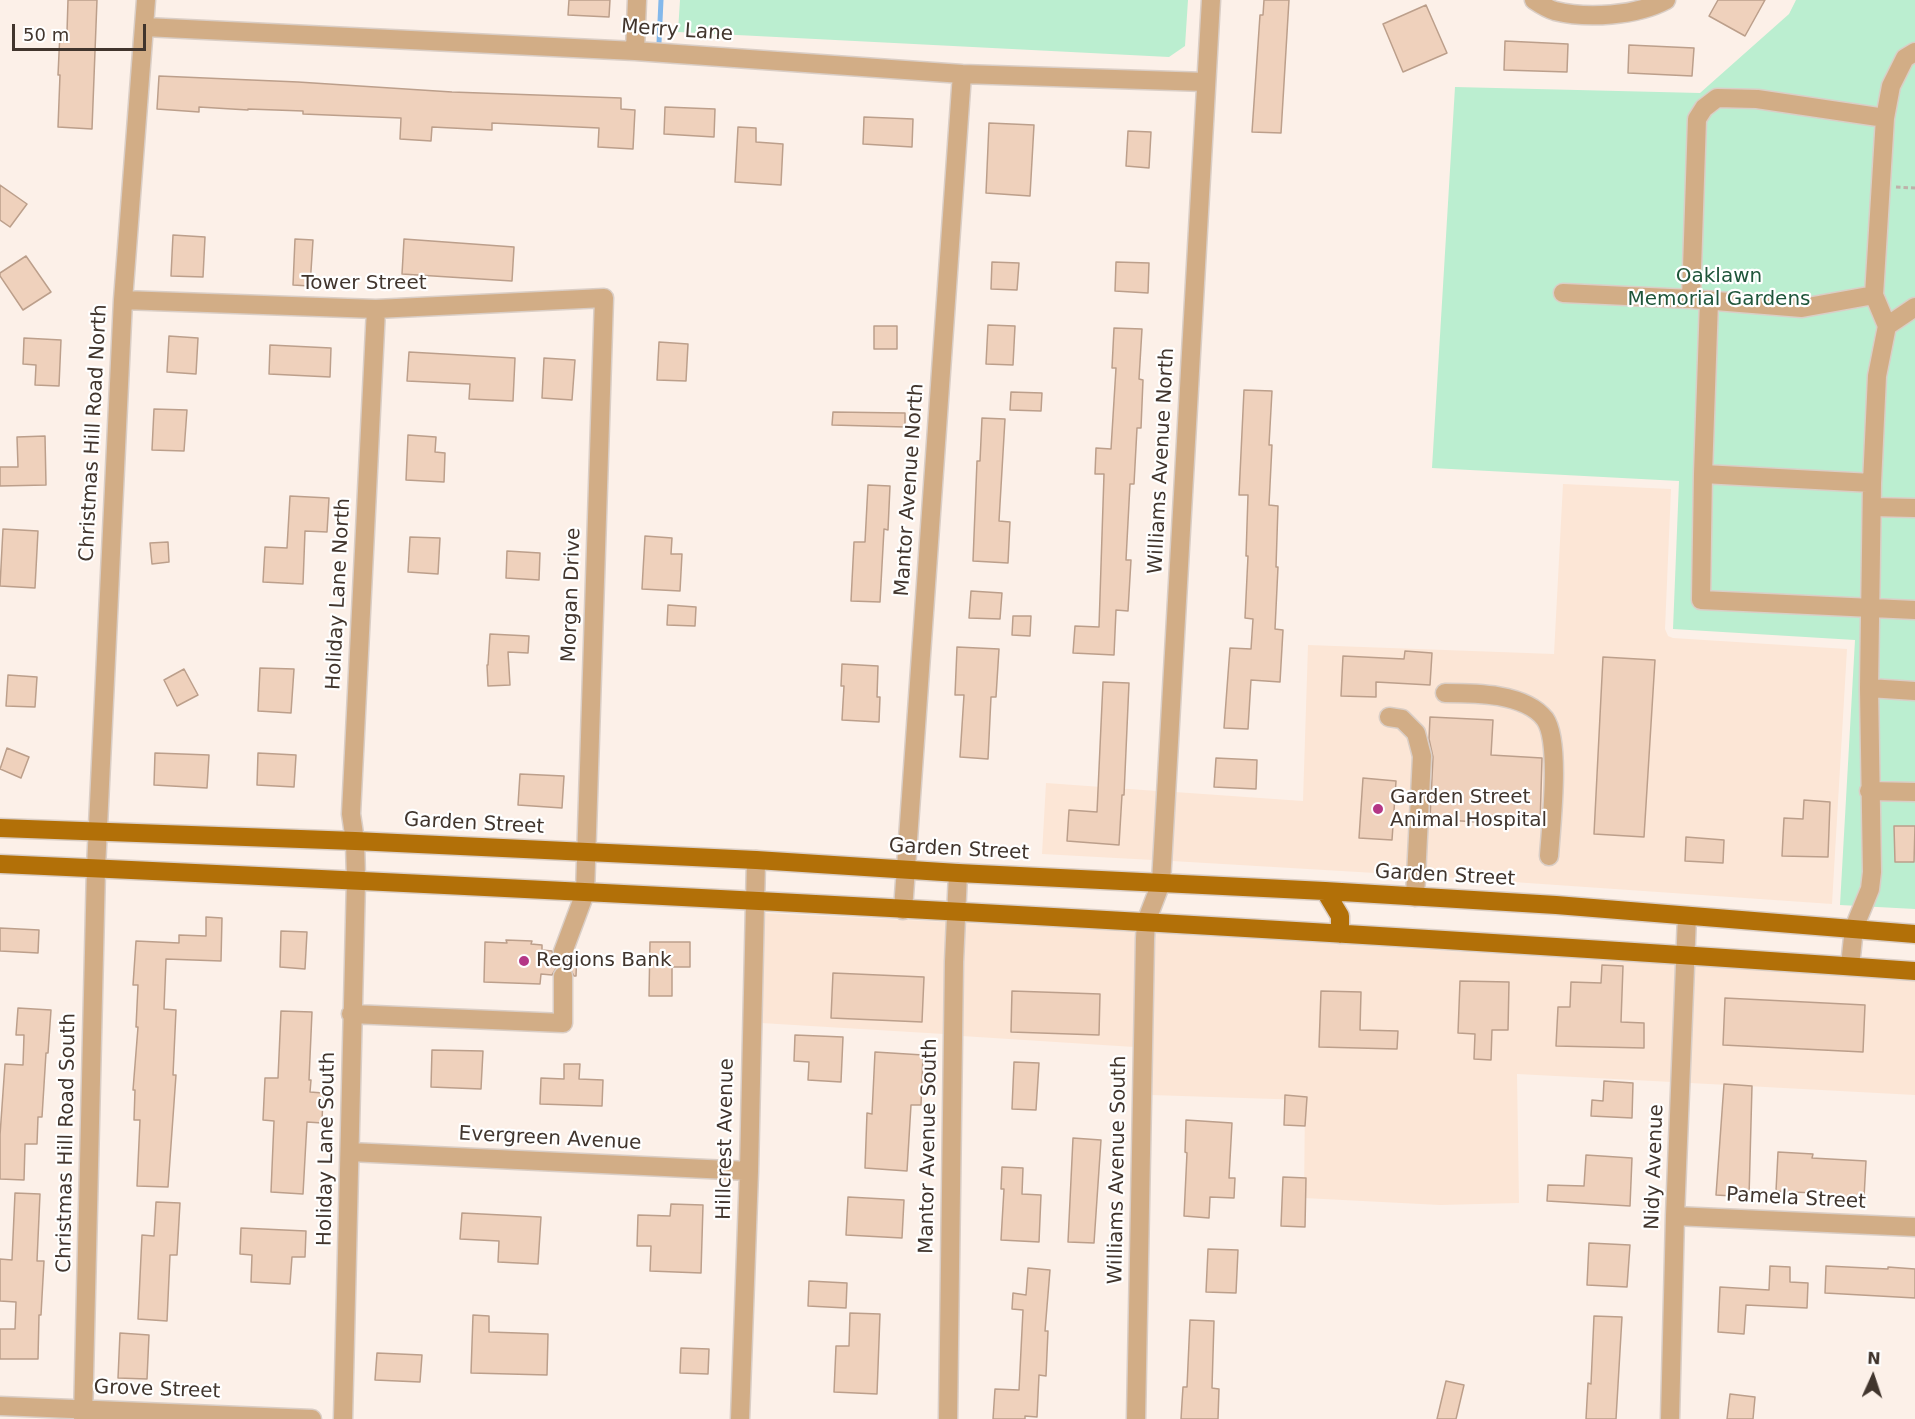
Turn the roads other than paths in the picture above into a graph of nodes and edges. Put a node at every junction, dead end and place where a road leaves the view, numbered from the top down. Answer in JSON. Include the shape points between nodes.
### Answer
{"nodes":[{"id":1,"x":146,"y":0,"type":"edge"},
{"id":2,"x":637,"y":0,"type":"edge"},
{"id":3,"x":1211,"y":0,"type":"edge"},
{"id":4,"x":1534,"y":0,"type":"edge"},
{"id":5,"x":1665,"y":0,"type":"edge"},
{"id":6,"x":145,"y":27,"type":"junction"},
{"id":7,"x":635,"y":51,"type":"junction"},
{"id":8,"x":1915,"y":52,"type":"edge"},
{"id":9,"x":962,"y":74,"type":"junction"},
{"id":10,"x":1206,"y":82,"type":"junction"},
{"id":11,"x":1885,"y":118,"type":"junction"},
{"id":12,"x":1563,"y":293,"type":"dead end"},
{"id":13,"x":1874,"y":296,"type":"junction"},
{"id":14,"x":604,"y":298,"type":"joint"},
{"id":15,"x":123,"y":300,"type":"junction"},
{"id":16,"x":1700,"y":300,"type":"junction"},
{"id":17,"x":1915,"y":307,"type":"edge"},
{"id":18,"x":376,"y":309,"type":"junction"},
{"id":19,"x":1887,"y":326,"type":"junction"},
{"id":20,"x":1703,"y":474,"type":"junction"},
{"id":21,"x":1872,"y":483,"type":"junction"},
{"id":22,"x":1872,"y":507,"type":"junction"},
{"id":23,"x":1915,"y":508,"type":"edge"},
{"id":24,"x":1869,"y":608,"type":"junction"},
{"id":25,"x":1915,"y":610,"type":"edge"},
{"id":26,"x":1869,"y":688,"type":"junction"},
{"id":27,"x":1915,"y":690,"type":"edge"},
{"id":28,"x":1445,"y":693,"type":"dead end"},
{"id":29,"x":1389,"y":717,"type":"dead end"},
{"id":30,"x":1869,"y":790,"type":"junction"},
{"id":31,"x":1915,"y":792,"type":"edge"},
{"id":32,"x":0,"y":828,"type":"edge"},
{"id":33,"x":98,"y":832,"type":"junction"},
{"id":34,"x":355,"y":841,"type":"junction"},
{"id":35,"x":587,"y":852,"type":"junction"},
{"id":36,"x":1549,"y":856,"type":"dead end"},
{"id":37,"x":756,"y":860,"type":"junction"},
{"id":38,"x":0,"y":864,"type":"edge"},
{"id":39,"x":96,"y":868,"type":"junction"},
{"id":40,"x":906,"y":870,"type":"junction"},
{"id":41,"x":958,"y":873,"type":"junction"},
{"id":42,"x":356,"y":880,"type":"junction"},
{"id":43,"x":1161,"y":883,"type":"junction"},
{"id":44,"x":1325,"y":891,"type":"junction"},
{"id":45,"x":585,"y":893,"type":"junction"},
{"id":46,"x":1414,"y":897,"type":"junction"},
{"id":47,"x":755,"y":902,"type":"junction"},
{"id":48,"x":903,"y":910,"type":"junction"},
{"id":49,"x":956,"y":913,"type":"junction"},
{"id":50,"x":1687,"y":916,"type":"junction"},
{"id":51,"x":1146,"y":922,"type":"junction"},
{"id":52,"x":1854,"y":928,"type":"junction"},
{"id":53,"x":1340,"y":934,"type":"junction"},
{"id":54,"x":1915,"y":934,"type":"edge"},
{"id":55,"x":563,"y":952,"type":"dead end"},
{"id":56,"x":1686,"y":955,"type":"junction"},
{"id":57,"x":1850,"y":966,"type":"junction"},
{"id":58,"x":1915,"y":971,"type":"edge"},
{"id":59,"x":563,"y":976,"type":"dead end"},
{"id":60,"x":351,"y":1014,"type":"junction"},
{"id":61,"x":350,"y":1152,"type":"junction"},
{"id":62,"x":749,"y":1171,"type":"junction"},
{"id":63,"x":1675,"y":1216,"type":"junction"},
{"id":64,"x":1915,"y":1227,"type":"edge"},
{"id":65,"x":0,"y":1406,"type":"edge"},
{"id":66,"x":83,"y":1415,"type":"edge"},
{"id":67,"x":312,"y":1419,"type":"edge"},
{"id":68,"x":343,"y":1419,"type":"edge"},
{"id":69,"x":740,"y":1419,"type":"edge"},
{"id":70,"x":948,"y":1419,"type":"edge"},
{"id":71,"x":1136,"y":1419,"type":"edge"},
{"id":72,"x":1670,"y":1419,"type":"edge"}],
"edges":[{"from":1,"to":6,"type":"street","name":"Christmas Hill Road North"},
{"from":2,"to":7,"type":"street"},
{"from":3,"to":10,"type":"street","name":"Williams Avenue North"},
{"from":4,"to":5,"type":"street","via":[[1553,10],[1587,15],[1652,8]]},
{"from":6,"to":7,"type":"street","name":"Merry Lane"},
{"from":6,"to":15,"type":"street","name":"Christmas Hill Road North"},
{"from":7,"to":9,"type":"street","name":"Merry Lane"},
{"from":8,"to":11,"type":"street","via":[[1905,58],[1891,86]]},
{"from":9,"to":10,"type":"street","name":"Merry Lane"},
{"from":9,"to":40,"type":"street","name":"Mantor Avenue North"},
{"from":10,"to":43,"type":"street","name":"Williams Avenue North"},
{"from":11,"to":13,"type":"street"},
{"from":11,"to":16,"type":"street","via":[[1757,99],[1717,98],[1704,108],[1697,119]]},
{"from":12,"to":16,"type":"street"},
{"from":13,"to":16,"type":"street","via":[[1802,308]]},
{"from":13,"to":19,"type":"street"},
{"from":14,"to":18,"type":"street","name":"Tower Street"},
{"from":14,"to":35,"type":"street","name":"Morgan Drive"},
{"from":15,"to":18,"type":"street","name":"Tower Street"},
{"from":15,"to":33,"type":"street","name":"Christmas Hill Road North"},
{"from":16,"to":20,"type":"street"},
{"from":17,"to":19,"type":"street"},
{"from":18,"to":34,"type":"street","name":"Holiday Lane North","via":[[351,814]]},
{"from":19,"to":21,"type":"street","via":[[1877,376]]},
{"from":20,"to":21,"type":"street"},
{"from":20,"to":24,"type":"street","via":[[1701,600]]},
{"from":21,"to":22,"type":"street"},
{"from":22,"to":23,"type":"street"},
{"from":22,"to":24,"type":"street"},
{"from":24,"to":25,"type":"street"},
{"from":24,"to":26,"type":"street"},
{"from":26,"to":27,"type":"street"},
{"from":26,"to":30,"type":"street"},
{"from":28,"to":36,"type":"street","via":[[1503,697],[1527,704],[1545,719],[1554,759]]},
{"from":29,"to":46,"type":"street","via":[[1402,719],[1416,733],[1422,756]]},
{"from":30,"to":31,"type":"street"},
{"from":30,"to":52,"type":"street","via":[[1872,872],[1870,889]]},
{"from":32,"to":33,"type":"main road","name":"Garden Street"},
{"from":33,"to":34,"type":"main road","name":"Garden Street"},
{"from":33,"to":39,"type":"street","name":"Christmas Hill Road North"},
{"from":34,"to":35,"type":"main road","name":"Garden Street"},
{"from":34,"to":42,"type":"street","name":"Holiday Lane North"},
{"from":35,"to":37,"type":"main road","name":"Garden Street"},
{"from":35,"to":45,"type":"street","name":"Morgan Drive"},
{"from":37,"to":40,"type":"main road","name":"Garden Street"},
{"from":37,"to":47,"type":"street","name":"Hillcrest Avenue"},
{"from":38,"to":39,"type":"main road"},
{"from":39,"to":42,"type":"main road"},
{"from":39,"to":66,"type":"street","name":"Christmas Hill Road South"},
{"from":40,"to":41,"type":"main road","name":"Garden Street"},
{"from":40,"to":48,"type":"street","name":"Mantor Avenue North"},
{"from":41,"to":43,"type":"main road","name":"Garden Street"},
{"from":41,"to":49,"type":"street","name":"Mantor Avenue South"},
{"from":42,"to":45,"type":"main road"},
{"from":42,"to":60,"type":"street","name":"Holiday Lane South"},
{"from":43,"to":44,"type":"main road","name":"Garden Street"},
{"from":43,"to":51,"type":"street","name":"Williams Avenue North"},
{"from":44,"to":46,"type":"main road","name":"Garden Street"},
{"from":44,"to":53,"type":"main road","via":[[1340,916]]},
{"from":45,"to":47,"type":"main road"},
{"from":45,"to":55,"type":"street","name":"Morgan Drive"},
{"from":46,"to":50,"type":"main road","name":"Garden Street"},
{"from":47,"to":48,"type":"main road"},
{"from":47,"to":62,"type":"street","name":"Hillcrest Avenue"},
{"from":48,"to":49,"type":"main road"},
{"from":49,"to":51,"type":"main road"},
{"from":49,"to":70,"type":"street","name":"Mantor Avenue South"},
{"from":50,"to":52,"type":"main road","name":"Garden Street"},
{"from":50,"to":56,"type":"street","name":"Nidy Avenue"},
{"from":51,"to":53,"type":"main road"},
{"from":51,"to":71,"type":"street","name":"Williams Avenue South"},
{"from":52,"to":54,"type":"main road","name":"Garden Street"},
{"from":52,"to":57,"type":"street"},
{"from":53,"to":56,"type":"main road"},
{"from":56,"to":57,"type":"main road"},
{"from":56,"to":63,"type":"street","name":"Nidy Avenue"},
{"from":57,"to":58,"type":"main road"},
{"from":59,"to":60,"type":"street","via":[[562,1023]]},
{"from":60,"to":61,"type":"street","name":"Holiday Lane South"},
{"from":61,"to":62,"type":"street","name":"Evergreen Avenue"},
{"from":61,"to":68,"type":"street","name":"Holiday Lane South"},
{"from":62,"to":69,"type":"street","name":"Hillcrest Avenue"},
{"from":63,"to":64,"type":"street","name":"Pamela Street"},
{"from":63,"to":72,"type":"street","name":"Nidy Avenue"},
{"from":65,"to":66,"type":"street","name":"Grove Street"},
{"from":66,"to":67,"type":"street","name":"Grove Street"}]}
